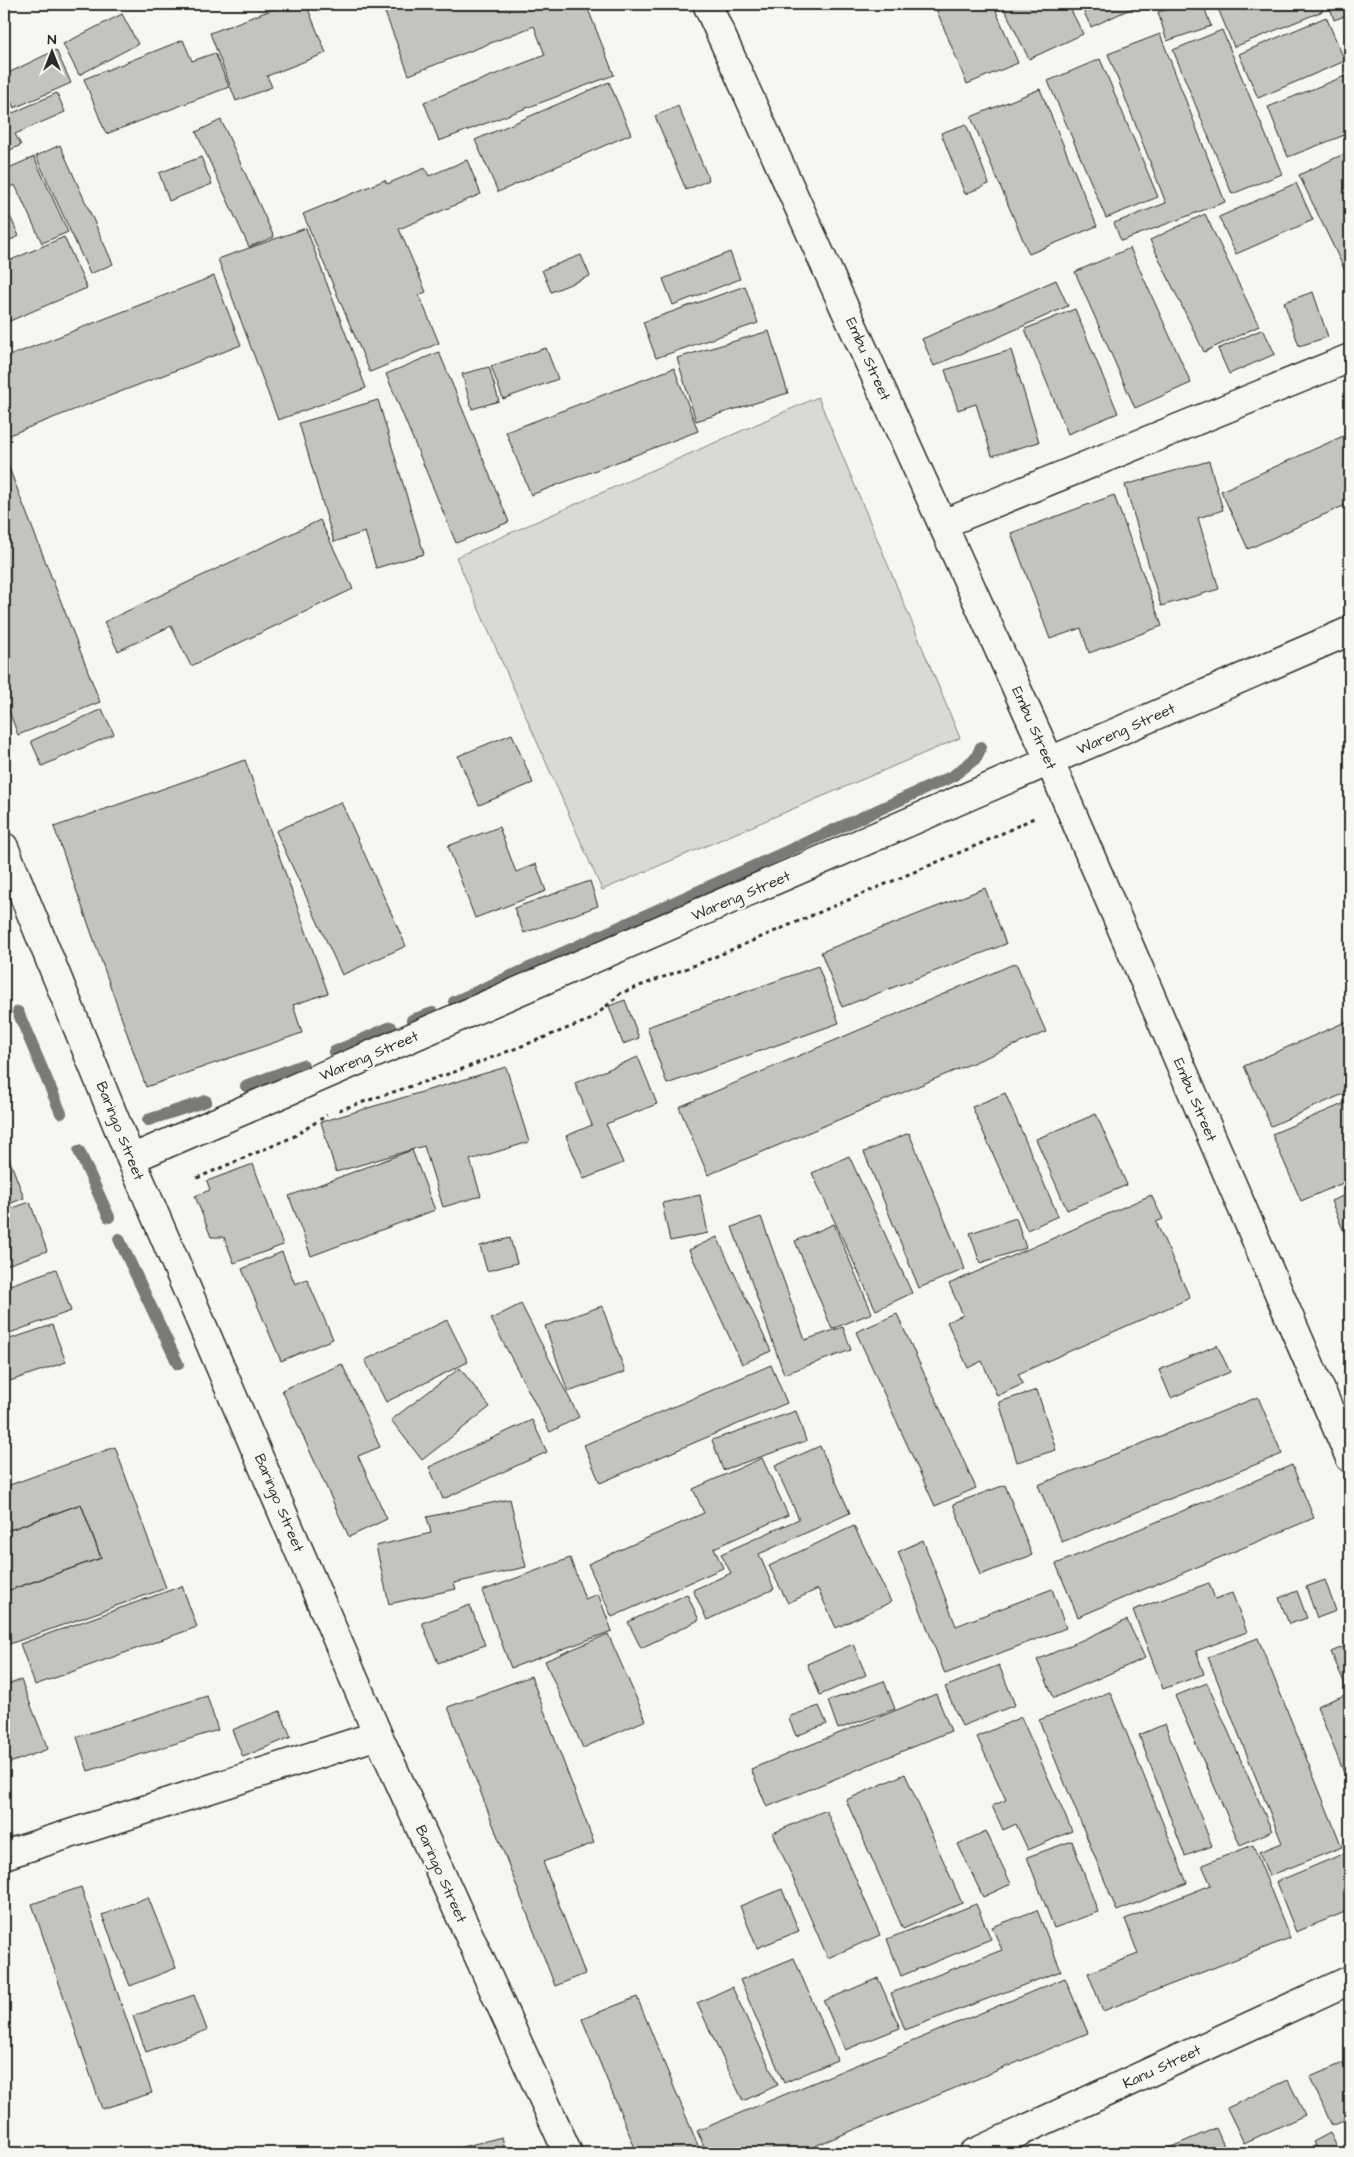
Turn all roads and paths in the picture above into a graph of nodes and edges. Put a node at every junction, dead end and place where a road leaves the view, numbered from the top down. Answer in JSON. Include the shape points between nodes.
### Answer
{"nodes":[{"id":1,"x":707,"y":4,"type":"edge"},
{"id":2,"x":1350,"y":358,"type":"edge"},
{"id":3,"x":943,"y":524,"type":"junction"},
{"id":4,"x":1350,"y":631,"type":"edge"},
{"id":5,"x":1050,"y":762,"type":"junction"},
{"id":6,"x":1066,"y":802,"type":"junction"},
{"id":7,"x":4,"y":847,"type":"edge"},
{"id":8,"x":131,"y":1159,"type":"junction"},
{"id":9,"x":197,"y":1178,"type":"dead end"},
{"id":10,"x":1350,"y":1458,"type":"edge"},
{"id":11,"x":378,"y":1734,"type":"junction"},
{"id":12,"x":4,"y":1855,"type":"edge"},
{"id":13,"x":1350,"y":1980,"type":"edge"},
{"id":14,"x":568,"y":2153,"type":"edge"},
{"id":15,"x":974,"y":2153,"type":"edge"}],
"edges":[{"from":1,"to":3,"type":"street","name":"Embu Street"},
{"from":2,"to":3,"type":"street"},
{"from":3,"to":5,"type":"street","name":"Embu Street"},
{"from":4,"to":5,"type":"street","name":"Wareng Street"},
{"from":5,"to":6,"type":"street","name":"Embu Street"},
{"from":5,"to":8,"type":"street","name":"Wareng Street"},
{"from":6,"to":9,"type":"path","via":[[982,843],[698,964],[621,993],[592,1019],[457,1071],[330,1113],[292,1137]]},
{"from":6,"to":10,"type":"street","name":"Embu Street"},
{"from":7,"to":8,"type":"street","name":"Baringo Street"},
{"from":8,"to":11,"type":"street","name":"Baringo Street"},
{"from":11,"to":12,"type":"street"},
{"from":11,"to":14,"type":"street","name":"Baringo Street"},
{"from":13,"to":15,"type":"street","name":"Kanu Street"}]}
